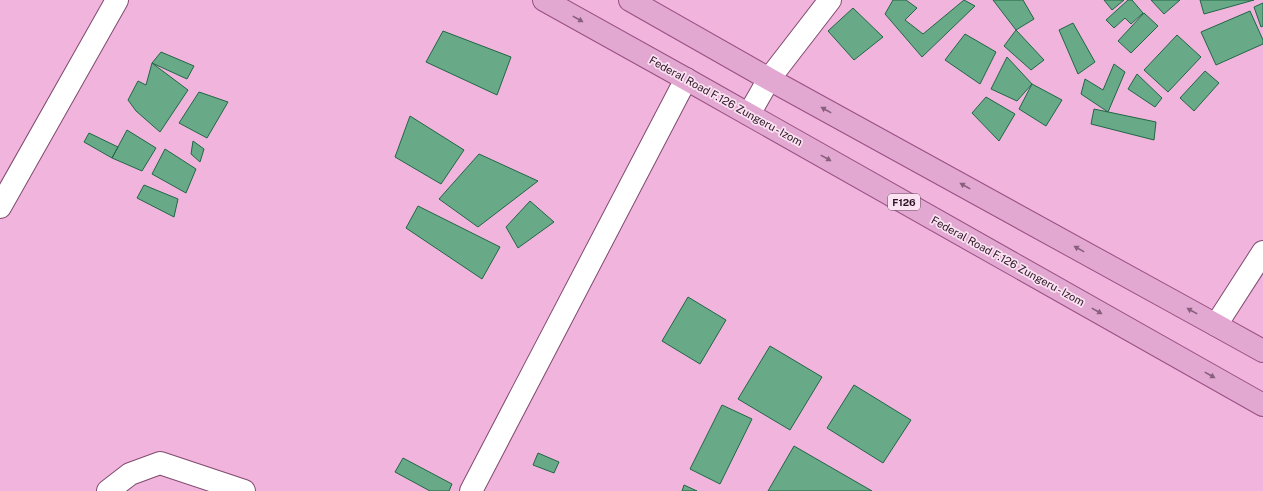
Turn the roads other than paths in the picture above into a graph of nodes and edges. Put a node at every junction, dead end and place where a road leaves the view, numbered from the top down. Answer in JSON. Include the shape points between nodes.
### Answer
{"nodes":[{"id":1,"x":116,"y":0,"type":"edge"},
{"id":2,"x":544,"y":0,"type":"edge"},
{"id":3,"x":630,"y":0,"type":"edge"},
{"id":4,"x":830,"y":0,"type":"edge"},
{"id":5,"x":686,"y":79,"type":"junction"},
{"id":6,"x":769,"y":79,"type":"junction"},
{"id":7,"x":749,"y":114,"type":"junction"},
{"id":8,"x":0,"y":207,"type":"edge"},
{"id":9,"x":1263,"y":252,"type":"edge"},
{"id":10,"x":1216,"y":325,"type":"junction"},
{"id":11,"x":1263,"y":351,"type":"edge"},
{"id":12,"x":1263,"y":405,"type":"edge"},
{"id":13,"x":108,"y":491,"type":"edge"},
{"id":14,"x":244,"y":491,"type":"edge"},
{"id":15,"x":471,"y":491,"type":"edge"}],
"edges":[{"from":1,"to":8,"type":"street"},
{"from":2,"to":5,"type":"main road","name":"Federal Road F.126 Zungeru - Izom","number":"F126","one_way":true},
{"from":3,"to":6,"type":"main road"},
{"from":4,"to":6,"type":"street"},
{"from":5,"to":7,"type":"main road","name":"Federal Road F.126 Zungeru - Izom","number":"F126"},
{"from":5,"to":15,"type":"street"},
{"from":6,"to":7,"type":"street"},
{"from":10,"to":6,"type":"main road","one_way":true},
{"from":7,"to":12,"type":"main road","name":"Federal Road F.126 Zungeru - Izom","number":"F126","one_way":true},
{"from":9,"to":10,"type":"street"},
{"from":10,"to":11,"type":"main road"},
{"from":13,"to":14,"type":"street","via":[[130,474],[160,463]]}]}
